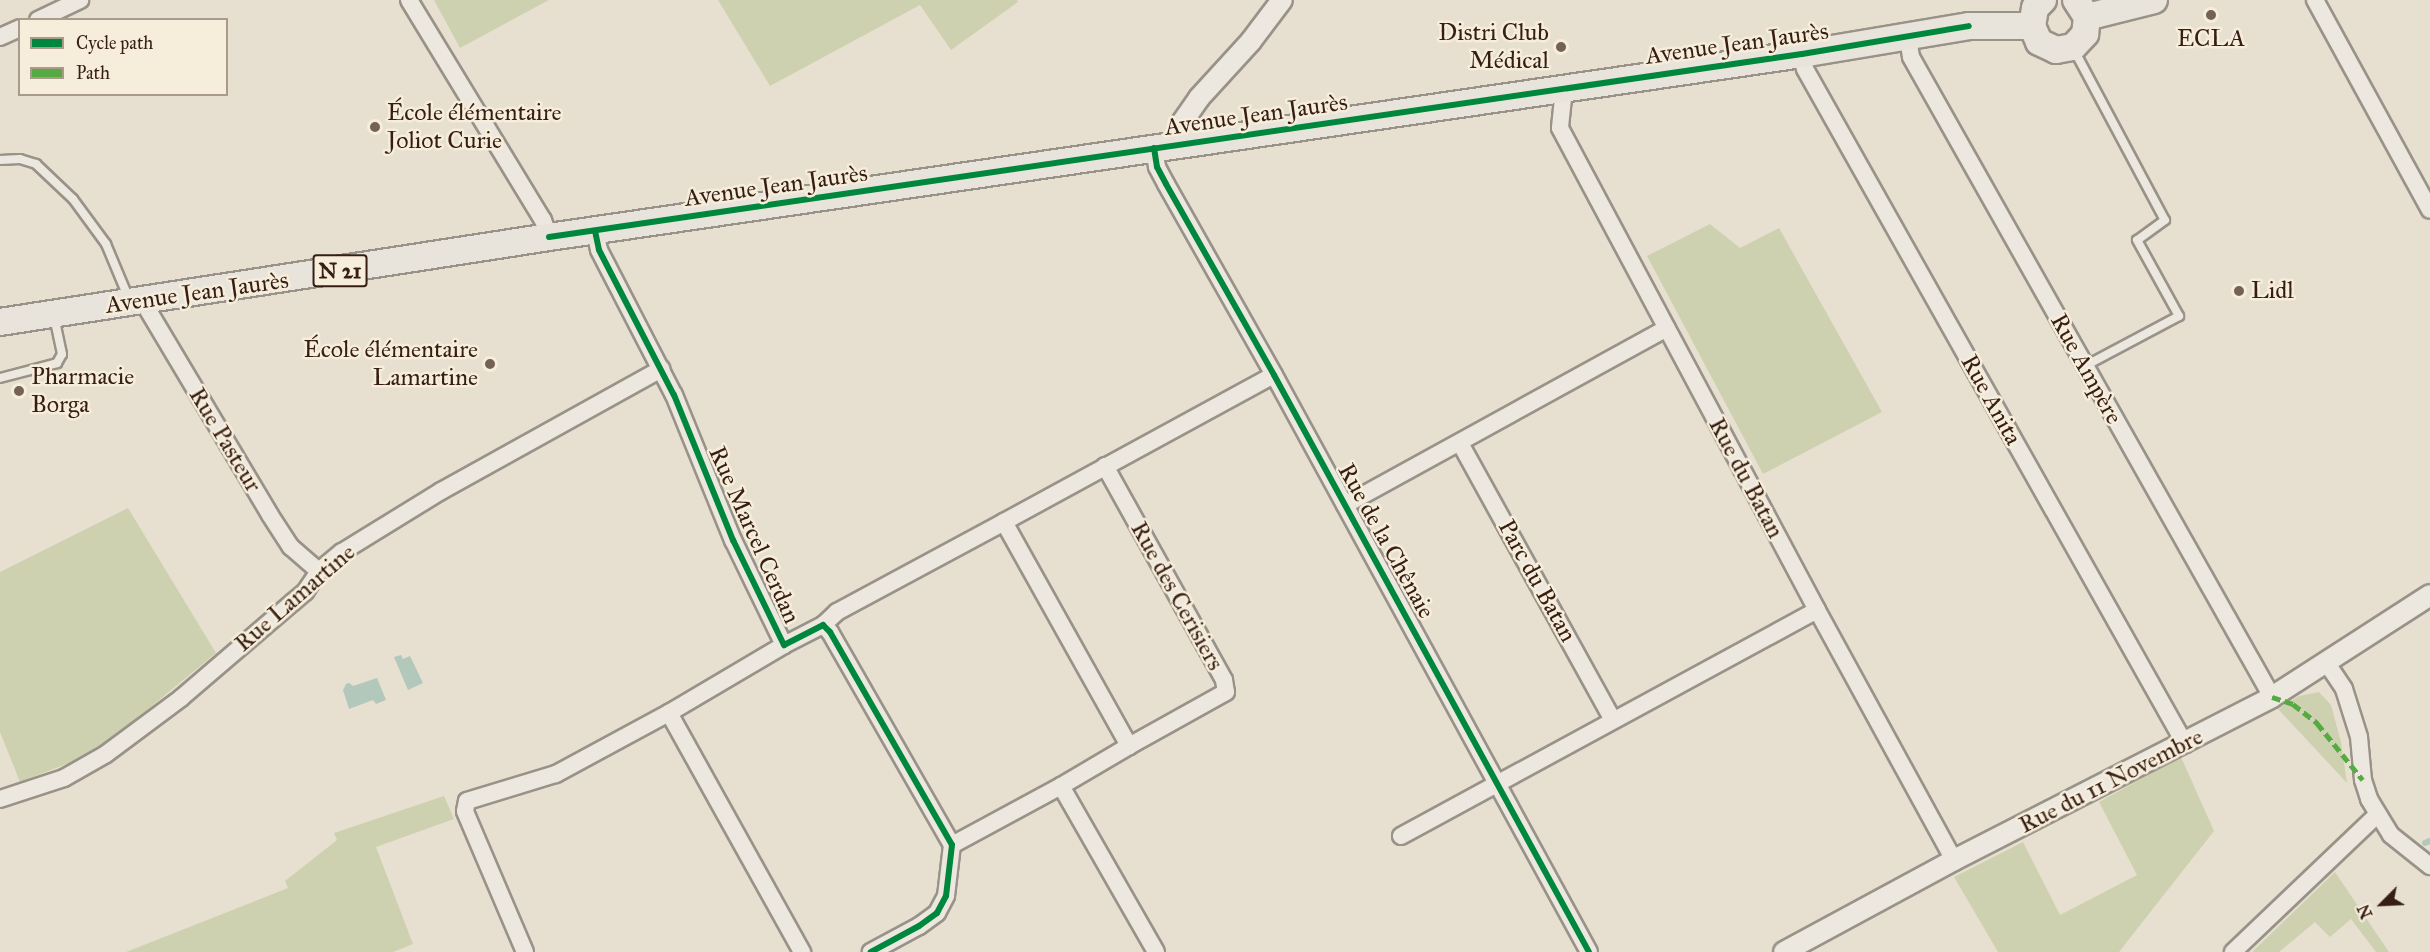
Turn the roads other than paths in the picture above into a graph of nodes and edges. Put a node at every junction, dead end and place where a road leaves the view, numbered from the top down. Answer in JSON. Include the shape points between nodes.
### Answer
{"nodes":[{"id":1,"x":80,"y":0,"type":"edge"},
{"id":2,"x":409,"y":0,"type":"edge"},
{"id":3,"x":1282,"y":0,"type":"edge"},
{"id":4,"x":2043,"y":0,"type":"edge"},
{"id":5,"x":2154,"y":0,"type":"edge"},
{"id":6,"x":2315,"y":0,"type":"edge"},
{"id":7,"x":2082,"y":9,"type":"edge"},
{"id":8,"x":42,"y":18,"type":"edge"},
{"id":9,"x":2032,"y":26,"type":"junction"},
{"id":10,"x":18,"y":29,"type":"edge"},
{"id":11,"x":0,"y":37,"type":"edge"},
{"id":12,"x":1908,"y":38,"type":"junction"},
{"id":13,"x":2073,"y":47,"type":"junction"},
{"id":14,"x":1802,"y":54,"type":"junction"},
{"id":15,"x":1564,"y":89,"type":"junction"},
{"id":16,"x":1181,"y":144,"type":"junction"},
{"id":17,"x":1154,"y":148,"type":"junction"},
{"id":18,"x":0,"y":160,"type":"edge"},
{"id":19,"x":2430,"y":210,"type":"edge"},
{"id":20,"x":595,"y":231,"type":"junction"},
{"id":21,"x":549,"y":237,"type":"junction"},
{"id":22,"x":136,"y":301,"type":"junction"},
{"id":23,"x":54,"y":314,"type":"junction"},
{"id":24,"x":0,"y":322,"type":"edge"},
{"id":25,"x":1666,"y":328,"type":"junction"},
{"id":26,"x":2085,"y":366,"type":"junction"},
{"id":27,"x":661,"y":369,"type":"junction"},
{"id":28,"x":1274,"y":375,"type":"junction"},
{"id":29,"x":0,"y":378,"type":"edge"},
{"id":30,"x":1460,"y":443,"type":"junction"},
{"id":31,"x":1105,"y":466,"type":"junction"},
{"id":32,"x":1345,"y":505,"type":"junction"},
{"id":33,"x":1004,"y":522,"type":"junction"},
{"id":34,"x":320,"y":571,"type":"junction"},
{"id":35,"x":2430,"y":596,"type":"edge"},
{"id":36,"x":1817,"y":610,"type":"junction"},
{"id":37,"x":823,"y":625,"type":"junction"},
{"id":38,"x":784,"y":645,"type":"junction"},
{"id":39,"x":2326,"y":662,"type":"junction"},
{"id":40,"x":2272,"y":697,"type":"junction"},
{"id":41,"x":669,"y":713,"type":"junction"},
{"id":42,"x":1613,"y":720,"type":"junction"},
{"id":43,"x":2185,"y":744,"type":"junction"},
{"id":44,"x":1129,"y":746,"type":"junction"},
{"id":45,"x":1498,"y":783,"type":"junction"},
{"id":46,"x":1061,"y":786,"type":"junction"},
{"id":47,"x":0,"y":799,"type":"edge"},
{"id":48,"x":2377,"y":815,"type":"junction"},
{"id":49,"x":1401,"y":836,"type":"dead end"},
{"id":50,"x":952,"y":844,"type":"junction"},
{"id":51,"x":1954,"y":860,"type":"junction"},
{"id":52,"x":2430,"y":866,"type":"edge"},
{"id":53,"x":525,"y":952,"type":"edge"},
{"id":54,"x":802,"y":952,"type":"edge"},
{"id":55,"x":871,"y":952,"type":"edge"},
{"id":56,"x":1156,"y":952,"type":"edge"},
{"id":57,"x":1589,"y":952,"type":"edge"},
{"id":58,"x":1784,"y":952,"type":"edge"},
{"id":59,"x":2233,"y":952,"type":"edge"}],
"edges":[{"from":1,"to":8,"type":"street"},
{"from":2,"to":21,"type":"street","via":[[543,220]]},
{"from":3,"to":16,"type":"street","via":[[1181,124]]},
{"from":4,"to":9,"type":"main road","via":[[2035,8]]},
{"from":5,"to":7,"type":"main road"},
{"from":6,"to":19,"type":"street"},
{"from":7,"to":13,"type":"main road","via":[[2085,34]]},
{"from":9,"to":12,"type":"main road","name":"Avenue Jean Jaurès","number":"N 21","via":[[1969,26]]},
{"from":9,"to":13,"type":"main road","via":[[2039,42],[2047,48]]},
{"from":10,"to":11,"type":"street"},
{"from":12,"to":14,"type":"main road","name":"Avenue Jean Jaurès","number":"N 21"},
{"from":12,"to":26,"type":"street","name":"Rue Ampère","via":[[1911,57]]},
{"from":13,"to":26,"type":"lane","via":[[2165,220],[2136,240],[2179,316]]},
{"from":14,"to":15,"type":"main road","name":"Avenue Jean Jaurès","number":"N 21"},
{"from":14,"to":43,"type":"street","name":"Rue Anita","via":[[1804,69]]},
{"from":15,"to":16,"type":"main road","name":"Avenue Jean Jaurès","number":"N 21"},
{"from":15,"to":25,"type":"street","name":"Rue du Batan","via":[[1560,128]]},
{"from":16,"to":17,"type":"main road","name":"Avenue Jean Jaurès","number":"N 21"},
{"from":17,"to":20,"type":"main road","name":"Avenue Jean Jaurès","number":"N 21"},
{"from":17,"to":28,"type":"street","name":"Rue de la Chênaie","via":[[1166,184]]},
{"from":18,"to":22,"type":"lane","via":[[20,159],[36,164],[73,199],[106,244]]},
{"from":20,"to":21,"type":"main road","name":"Avenue Jean Jaurès","number":"N 21"},
{"from":20,"to":27,"type":"street","name":"Rue Marcel Cerdan","via":[[608,270]]},
{"from":21,"to":22,"type":"main road","name":"Avenue Jean Jaurès","number":"N 21"},
{"from":22,"to":23,"type":"main road","name":"Avenue Jean Jaurès","number":"N 21"},
{"from":22,"to":34,"type":"street","name":"Rue Pasteur","via":[[291,547]]},
{"from":23,"to":24,"type":"main road","name":"Avenue Jean Jaurès","number":"N 21"},
{"from":23,"to":29,"type":"lane","via":[[62,354],[57,363]]},
{"from":25,"to":30,"type":"street"},
{"from":25,"to":36,"type":"street","name":"Rue du Batan"},
{"from":26,"to":40,"type":"street","name":"Rue Ampère"},
{"from":27,"to":34,"type":"street","name":"Rue Lamartine","via":[[441,491],[342,552]]},
{"from":27,"to":38,"type":"street","name":"Rue Marcel Cerdan","via":[[733,540]]},
{"from":28,"to":31,"type":"street"},
{"from":28,"to":32,"type":"street","name":"Rue de la Chênaie"},
{"from":30,"to":32,"type":"street"},
{"from":30,"to":42,"type":"street","name":"Parc du Batan"},
{"from":31,"to":33,"type":"street"},
{"from":31,"to":44,"type":"street","name":"Rue des Cerisiers","via":[[1224,680],[1226,692]]},
{"from":32,"to":45,"type":"street","name":"Rue de la Chênaie"},
{"from":33,"to":37,"type":"street","via":[[837,612]]},
{"from":33,"to":44,"type":"street"},
{"from":34,"to":47,"type":"street","name":"Rue Lamartine","via":[[305,592],[181,698],[106,754],[64,778]]},
{"from":35,"to":39,"type":"street","name":"Rue du 11 Novembre"},
{"from":36,"to":42,"type":"street"},
{"from":36,"to":51,"type":"street","name":"Rue du Batan"},
{"from":37,"to":38,"type":"street","name":"Rue Marcel Cerdan"},
{"from":37,"to":50,"type":"street","name":"Rue Marcel Cerdan","via":[[836,640]]},
{"from":38,"to":41,"type":"street"},
{"from":39,"to":40,"type":"street","name":"Rue du 11 Novembre"},
{"from":39,"to":48,"type":"street","via":[[2344,689],[2359,737],[2363,780]]},
{"from":40,"to":43,"type":"street","name":"Rue du 11 Novembre"},
{"from":41,"to":53,"type":"street","via":[[556,774],[467,801],[465,811]]},
{"from":41,"to":54,"type":"street"},
{"from":42,"to":45,"type":"street"},
{"from":43,"to":51,"type":"street","name":"Rue du 11 Novembre"},
{"from":44,"to":46,"type":"street","name":"Rue des Cerisiers"},
{"from":45,"to":49,"type":"street"},
{"from":45,"to":57,"type":"street","name":"Rue de la Chênaie"},
{"from":46,"to":50,"type":"street","name":"Rue des Cerisiers"},
{"from":46,"to":56,"type":"street"},
{"from":48,"to":52,"type":"street","via":[[2391,835]]},
{"from":48,"to":59,"type":"street"},
{"from":50,"to":55,"type":"street","via":[[946,896],[937,913]]},
{"from":51,"to":58,"type":"street","name":"Rue du 11 Novembre"}]}
